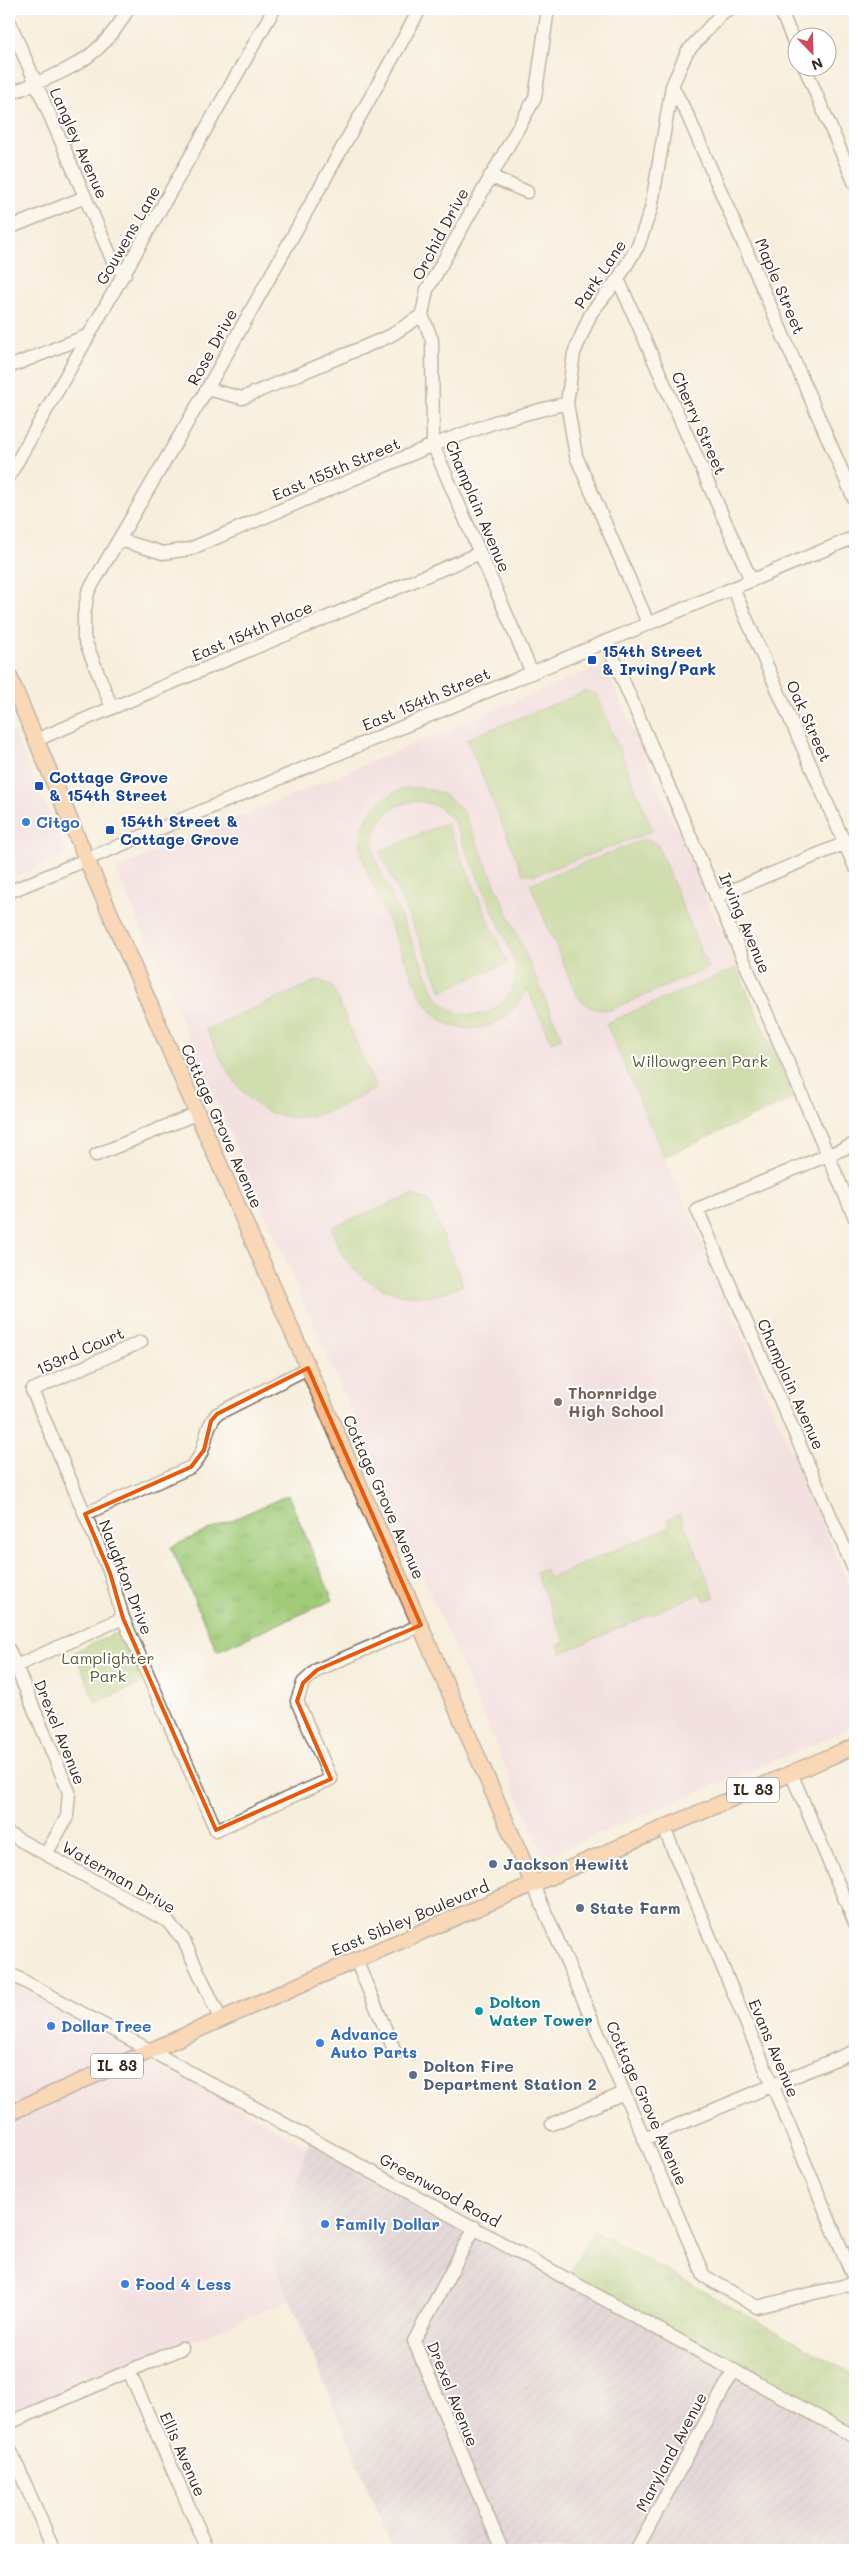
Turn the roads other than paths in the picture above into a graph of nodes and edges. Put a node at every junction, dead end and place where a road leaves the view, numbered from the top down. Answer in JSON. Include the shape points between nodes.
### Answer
{"nodes":[{"id":1,"x":128,"y":9,"type":"edge"},
{"id":2,"x":274,"y":9,"type":"edge"},
{"id":3,"x":420,"y":9,"type":"edge"},
{"id":4,"x":548,"y":9,"type":"edge"},
{"id":5,"x":729,"y":9,"type":"edge"},
{"id":6,"x":780,"y":9,"type":"edge"},
{"id":7,"x":9,"y":21,"type":"edge"},
{"id":8,"x":788,"y":28,"type":"edge"},
{"id":9,"x":809,"y":78,"type":"edge"},
{"id":10,"x":35,"y":83,"type":"junction"},
{"id":11,"x":672,"y":86,"type":"junction"},
{"id":12,"x":9,"y":94,"type":"edge"},
{"id":13,"x":490,"y":176,"type":"junction"},
{"id":14,"x":855,"y":184,"type":"edge"},
{"id":15,"x":527,"y":192,"type":"dead end"},
{"id":16,"x":85,"y":196,"type":"junction"},
{"id":17,"x":9,"y":228,"type":"edge"},
{"id":18,"x":125,"y":274,"type":"junction"},
{"id":19,"x":618,"y":279,"type":"junction"},
{"id":20,"x":422,"y":315,"type":"junction"},
{"id":21,"x":88,"y":335,"type":"junction"},
{"id":22,"x":9,"y":368,"type":"edge"},
{"id":23,"x":207,"y":389,"type":"junction"},
{"id":24,"x":567,"y":403,"type":"junction"},
{"id":25,"x":433,"y":445,"type":"junction"},
{"id":26,"x":9,"y":476,"type":"edge"},
{"id":27,"x":855,"y":501,"type":"edge"},
{"id":28,"x":855,"y":537,"type":"edge"},
{"id":29,"x":120,"y":540,"type":"junction"},
{"id":30,"x":480,"y":553,"type":"junction"},
{"id":31,"x":751,"y":580,"type":"junction"},
{"id":32,"x":734,"y":588,"type":"junction"},
{"id":33,"x":648,"y":623,"type":"junction"},
{"id":34,"x":606,"y":641,"type":"junction"},
{"id":35,"x":532,"y":673,"type":"junction"},
{"id":36,"x":9,"y":676,"type":"edge"},
{"id":37,"x":112,"y":708,"type":"junction"},
{"id":38,"x":36,"y":740,"type":"junction"},
{"id":39,"x":850,"y":841,"type":"edge"},
{"id":40,"x":86,"y":858,"type":"junction"},
{"id":41,"x":855,"y":867,"type":"edge"},
{"id":42,"x":9,"y":892,"type":"edge"},
{"id":43,"x":716,"y":897,"type":"junction"},
{"id":44,"x":198,"y":1114,"type":"junction"},
{"id":45,"x":855,"y":1144,"type":"edge"},
{"id":46,"x":96,"y":1154,"type":"dead end"},
{"id":47,"x":828,"y":1155,"type":"junction"},
{"id":48,"x":855,"y":1218,"type":"edge"},
{"id":49,"x":141,"y":1342,"type":"dead end"},
{"id":50,"x":308,"y":1368,"type":"junction"},
{"id":51,"x":32,"y":1390,"type":"joint"},
{"id":52,"x":85,"y":1514,"type":"junction"},
{"id":53,"x":855,"y":1572,"type":"edge"},
{"id":54,"x":123,"y":1618,"type":"junction"},
{"id":55,"x":420,"y":1625,"type":"junction"},
{"id":56,"x":9,"y":1650,"type":"edge"},
{"id":57,"x":12,"y":1667,"type":"edge"},
{"id":58,"x":855,"y":1746,"type":"edge"},
{"id":59,"x":791,"y":1773,"type":"junction"},
{"id":60,"x":664,"y":1828,"type":"junction"},
{"id":61,"x":9,"y":1834,"type":"edge"},
{"id":62,"x":46,"y":1854,"type":"junction"},
{"id":63,"x":533,"y":1884,"type":"junction"},
{"id":64,"x":855,"y":1922,"type":"edge"},
{"id":65,"x":356,"y":1960,"type":"junction"},
{"id":66,"x":9,"y":1973,"type":"edge"},
{"id":67,"x":221,"y":2020,"type":"junction"},
{"id":68,"x":152,"y":2050,"type":"junction"},
{"id":69,"x":855,"y":2052,"type":"edge"},
{"id":70,"x":396,"y":2054,"type":"dead end"},
{"id":71,"x":773,"y":2086,"type":"junction"},
{"id":72,"x":624,"y":2093,"type":"junction"},
{"id":73,"x":9,"y":2113,"type":"edge"},
{"id":74,"x":552,"y":2124,"type":"dead end"},
{"id":75,"x":644,"y":2139,"type":"junction"},
{"id":76,"x":475,"y":2227,"type":"junction"},
{"id":77,"x":855,"y":2282,"type":"edge"},
{"id":78,"x":182,"y":2348,"type":"dead end"},
{"id":79,"x":734,"y":2370,"type":"junction"},
{"id":80,"x":129,"y":2371,"type":"junction"},
{"id":81,"x":9,"y":2423,"type":"edge"},
{"id":82,"x":855,"y":2437,"type":"edge"},
{"id":83,"x":9,"y":2447,"type":"edge"},
{"id":84,"x":54,"y":2550,"type":"edge"},
{"id":85,"x":208,"y":2550,"type":"edge"},
{"id":86,"x":502,"y":2550,"type":"edge"},
{"id":87,"x":636,"y":2550,"type":"edge"}],
"edges":[{"from":1,"to":10,"type":"street","via":[[99,49],[76,65]]},
{"from":2,"to":18,"type":"street","name":"Gouwens Lane"},
{"from":3,"to":23,"type":"street","name":"Rose Drive"},
{"from":4,"to":13,"type":"street","name":"Orchid Drive","via":[[538,90]]},
{"from":5,"to":11,"type":"street","name":"Park Lane","via":[[722,12],[687,52]]},
{"from":6,"to":8,"type":"street"},
{"from":7,"to":10,"type":"street","name":"Langley Avenue"},
{"from":9,"to":14,"type":"street"},
{"from":10,"to":12,"type":"street"},
{"from":10,"to":16,"type":"street","name":"Langley Avenue"},
{"from":11,"to":19,"type":"street","name":"Park Lane","via":[[651,209],[638,246]]},
{"from":11,"to":27,"type":"street","name":"Maple Street","via":[[688,116]]},
{"from":13,"to":15,"type":"street"},
{"from":13,"to":20,"type":"street","name":"Orchid Drive","via":[[427,290]]},
{"from":16,"to":17,"type":"street"},
{"from":16,"to":18,"type":"street","name":"Langley Avenue","via":[[115,266]]},
{"from":18,"to":21,"type":"street","name":"Gouwens Lane"},
{"from":19,"to":24,"type":"street","name":"Park Lane","via":[[591,313],[574,353]]},
{"from":19,"to":31,"type":"street","name":"Cherry Street"},
{"from":20,"to":23,"type":"street","via":[[390,336],[242,398]]},
{"from":20,"to":25,"type":"street","name":"Champlain Avenue","via":[[432,340]]},
{"from":21,"to":22,"type":"street"},
{"from":21,"to":26,"type":"street","name":"Gouwens Lane"},
{"from":23,"to":29,"type":"street","name":"Rose Drive"},
{"from":24,"to":25,"type":"street","name":"East 155th Street","via":[[498,421]]},
{"from":24,"to":33,"type":"street","name":"Park Lane","via":[[576,456]]},
{"from":25,"to":29,"type":"street","name":"East 155th Street","via":[[190,549],[163,553]]},
{"from":25,"to":30,"type":"street","name":"Champlain Avenue"},
{"from":28,"to":31,"type":"street","name":"East 154th Street"},
{"from":29,"to":37,"type":"street","name":"Rose Drive","via":[[88,592],[84,615],[84,638]]},
{"from":30,"to":35,"type":"street","name":"Champlain Avenue"},
{"from":30,"to":37,"type":"street","name":"East 154th Place"},
{"from":31,"to":32,"type":"street","name":"East 154th Street"},
{"from":32,"to":33,"type":"street","name":"East 154th Street"},
{"from":32,"to":39,"type":"street","name":"Oak Street"},
{"from":33,"to":34,"type":"street","name":"East 154th Street"},
{"from":34,"to":35,"type":"street","name":"East 154th Street"},
{"from":34,"to":43,"type":"street","name":"Irving Avenue"},
{"from":35,"to":40,"type":"street","name":"East 154th Street"},
{"from":36,"to":38,"type":"main road","name":"Cottage Grove Avenue"},
{"from":37,"to":38,"type":"street","name":"East 154th Place"},
{"from":38,"to":40,"type":"main road","name":"Cottage Grove Avenue"},
{"from":39,"to":41,"type":"street","name":"Oak Street"},
{"from":39,"to":43,"type":"street"},
{"from":40,"to":42,"type":"street","name":"East 154th Street"},
{"from":40,"to":44,"type":"main road","name":"Cottage Grove Avenue"},
{"from":43,"to":47,"type":"street","name":"Irving Avenue"},
{"from":44,"to":46,"type":"street"},
{"from":44,"to":50,"type":"main road","name":"Cottage Grove Avenue"},
{"from":45,"to":47,"type":"street"},
{"from":47,"to":48,"type":"street","name":"Irving Avenue"},
{"from":47,"to":53,"type":"street","name":"Champlain Avenue","via":[[697,1209]]},
{"from":49,"to":51,"type":"street","name":"153rd Court"},
{"from":50,"to":52,"type":"street","via":[[217,1414],[211,1421],[204,1450],[191,1467]]},
{"from":50,"to":55,"type":"main road","name":"Cottage Grove Avenue"},
{"from":51,"to":52,"type":"street","name":"Naughton Drive"},
{"from":52,"to":54,"type":"street","name":"Naughton Drive","via":[[110,1573]]},
{"from":54,"to":55,"type":"street","name":"Naughton Drive","via":[[216,1830],[331,1779],[298,1701],[304,1683],[317,1670]]},
{"from":54,"to":57,"type":"street"},
{"from":55,"to":63,"type":"main road","name":"Cottage Grove Avenue"},
{"from":56,"to":57,"type":"street","name":"Drexel Avenue"},
{"from":57,"to":62,"type":"street","name":"Drexel Avenue","via":[[69,1792],[67,1817]]},
{"from":58,"to":59,"type":"main road","name":"East Sibley Boulevard","number":"IL 83"},
{"from":59,"to":60,"type":"main road","name":"East Sibley Boulevard","number":"IL 83"},
{"from":59,"to":64,"type":"street"},
{"from":60,"to":63,"type":"main road","name":"East Sibley Boulevard","number":"IL 83"},
{"from":60,"to":71,"type":"street","name":"Evans Avenue"},
{"from":61,"to":62,"type":"street","name":"Waterman Drive"},
{"from":62,"to":67,"type":"street","name":"Waterman Drive","via":[[167,1921],[183,1939]]},
{"from":63,"to":65,"type":"main road","name":"East Sibley Boulevard","number":"IL 83"},
{"from":63,"to":72,"type":"street","name":"Cottage Grove Avenue"},
{"from":65,"to":67,"type":"main road","name":"East Sibley Boulevard","number":"IL 83"},
{"from":65,"to":70,"type":"street"},
{"from":66,"to":68,"type":"street","name":"Greenwood Road"},
{"from":67,"to":68,"type":"main road","name":"East Sibley Boulevard","number":"IL 83"},
{"from":68,"to":73,"type":"main road","name":"East Sibley Boulevard","number":"IL 83"},
{"from":68,"to":76,"type":"street","name":"Greenwood Road"},
{"from":69,"to":71,"type":"street"},
{"from":71,"to":75,"type":"street"},
{"from":71,"to":77,"type":"street","name":"Evans Avenue"},
{"from":72,"to":74,"type":"street"},
{"from":72,"to":75,"type":"street","name":"Cottage Grove Avenue"},
{"from":75,"to":77,"type":"street","name":"Cottage Grove Avenue","via":[[704,2276],[757,2307]]},
{"from":76,"to":79,"type":"street","name":"Greenwood Road"},
{"from":76,"to":86,"type":"street","name":"Drexel Avenue","via":[[414,2341]]},
{"from":78,"to":80,"type":"street"},
{"from":79,"to":82,"type":"street","name":"Greenwood Road"},
{"from":79,"to":87,"type":"street","name":"Maryland Avenue"},
{"from":80,"to":81,"type":"street"},
{"from":80,"to":85,"type":"street","name":"Ellis Avenue"},
{"from":83,"to":84,"type":"street"}]}
